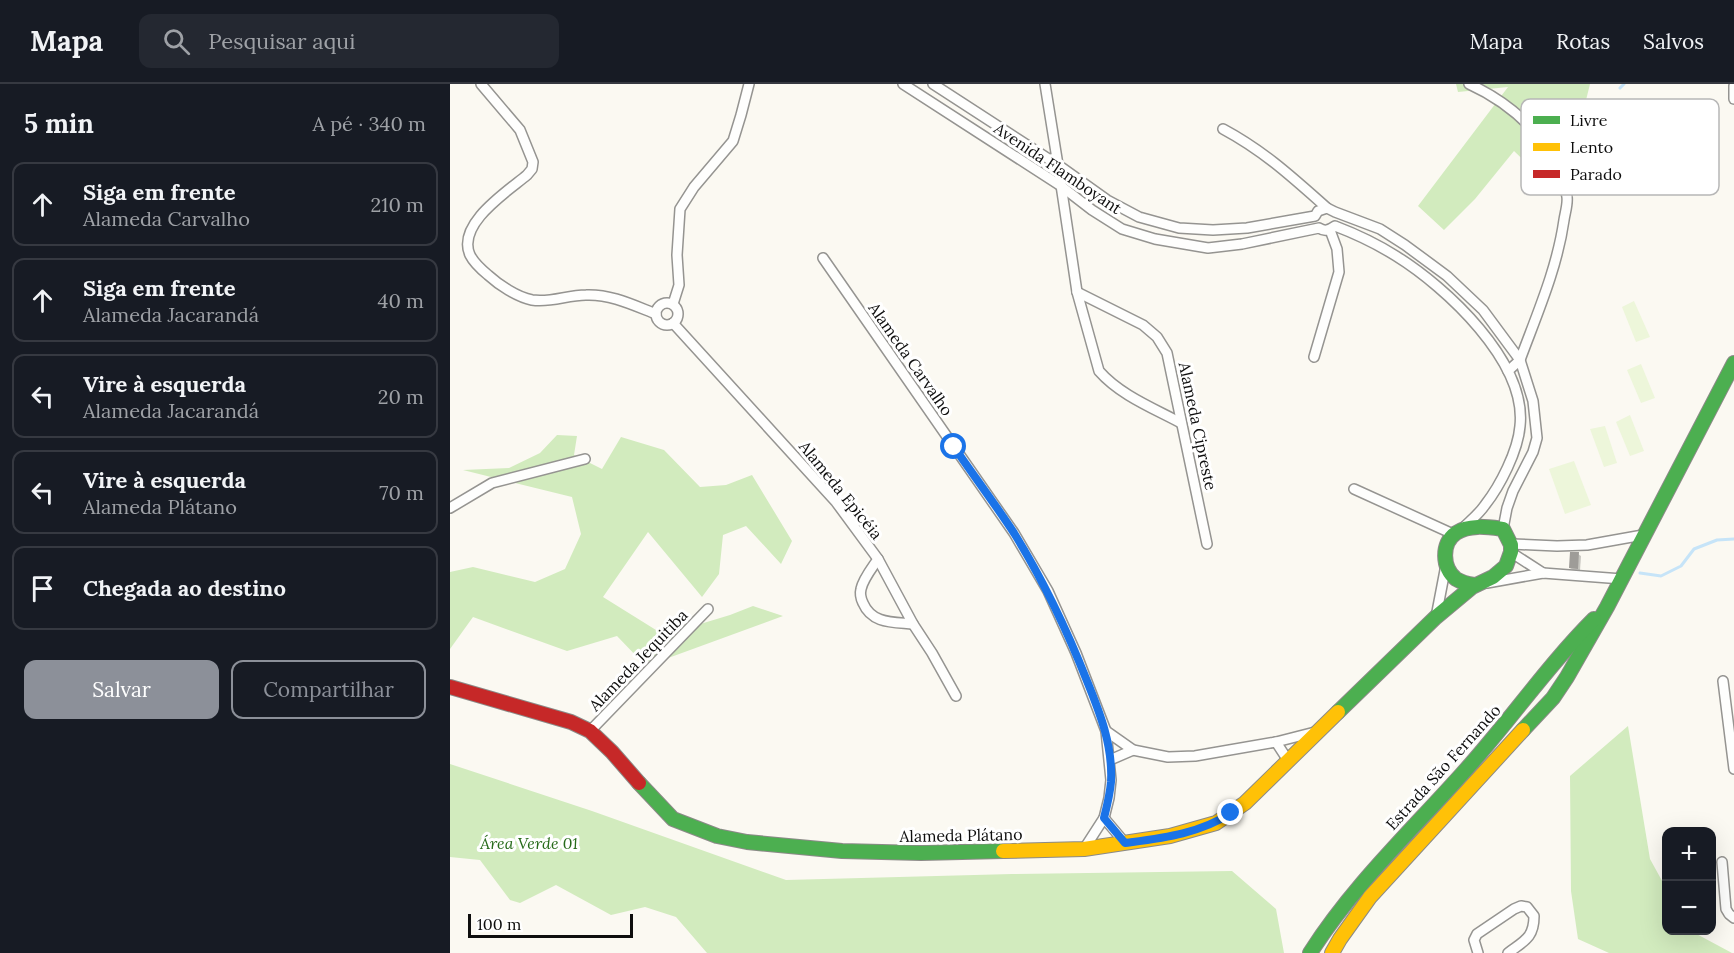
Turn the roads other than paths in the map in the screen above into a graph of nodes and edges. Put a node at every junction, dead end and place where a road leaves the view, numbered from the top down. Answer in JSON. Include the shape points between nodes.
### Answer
{"nodes":[{"id":1,"x":481,"y":84,"type":"edge"},
{"id":2,"x":749,"y":84,"type":"edge"},
{"id":3,"x":903,"y":84,"type":"edge"},
{"id":4,"x":933,"y":84,"type":"edge"},
{"id":5,"x":1045,"y":84,"type":"edge"},
{"id":6,"x":1469,"y":84,"type":"edge"},
{"id":7,"x":1734,"y":86,"type":"edge"},
{"id":8,"x":1734,"y":99,"type":"edge"},
{"id":9,"x":1521,"y":119,"type":"edge"},
{"id":10,"x":1223,"y":129,"type":"dead end"},
{"id":11,"x":1026,"y":144,"type":"junction"},
{"id":12,"x":1018,"y":158,"type":"junction"},
{"id":13,"x":1059,"y":165,"type":"junction"},
{"id":14,"x":1061,"y":186,"type":"junction"},
{"id":15,"x":1567,"y":195,"type":"edge"},
{"id":16,"x":1331,"y":210,"type":"junction"},
{"id":17,"x":1315,"y":216,"type":"junction"},
{"id":18,"x":1319,"y":228,"type":"junction"},
{"id":19,"x":1332,"y":228,"type":"junction"},
{"id":20,"x":823,"y":258,"type":"dead end"},
{"id":21,"x":1077,"y":291,"type":"junction"},
{"id":22,"x":673,"y":304,"type":"junction"},
{"id":23,"x":656,"y":314,"type":"junction"},
{"id":24,"x":673,"y":323,"type":"junction"},
{"id":25,"x":1314,"y":357,"type":"dead end"},
{"id":26,"x":1520,"y":360,"type":"junction"},
{"id":27,"x":1734,"y":363,"type":"edge"},
{"id":28,"x":1508,"y":371,"type":"junction"},
{"id":29,"x":1181,"y":423,"type":"junction"},
{"id":30,"x":585,"y":459,"type":"dead end"},
{"id":31,"x":1354,"y":489,"type":"dead end"},
{"id":32,"x":450,"y":508,"type":"edge"},
{"id":33,"x":1503,"y":529,"type":"junction"},
{"id":34,"x":1457,"y":532,"type":"junction"},
{"id":35,"x":1643,"y":535,"type":"junction"},
{"id":36,"x":1207,"y":544,"type":"dead end"},
{"id":37,"x":1512,"y":549,"type":"junction"},
{"id":38,"x":878,"y":559,"type":"junction"},
{"id":39,"x":1446,"y":565,"type":"junction"},
{"id":40,"x":1543,"y":573,"type":"junction"},
{"id":41,"x":1622,"y":579,"type":"junction"},
{"id":42,"x":1478,"y":585,"type":"junction"},
{"id":43,"x":1606,"y":607,"type":"junction"},
{"id":44,"x":708,"y":609,"type":"dead end"},
{"id":45,"x":1436,"y":617,"type":"junction"},
{"id":46,"x":913,"y":624,"type":"junction"},
{"id":47,"x":1723,"y":681,"type":"dead end"},
{"id":48,"x":450,"y":687,"type":"edge"},
{"id":49,"x":956,"y":696,"type":"dead end"},
{"id":50,"x":1321,"y":730,"type":"junction"},
{"id":51,"x":590,"y":731,"type":"junction"},
{"id":52,"x":1106,"y":731,"type":"junction"},
{"id":53,"x":1276,"y":742,"type":"junction"},
{"id":54,"x":1133,"y":750,"type":"junction"},
{"id":55,"x":1110,"y":760,"type":"junction"},
{"id":56,"x":1289,"y":762,"type":"junction"},
{"id":57,"x":1734,"y":769,"type":"edge"},
{"id":58,"x":1104,"y":818,"type":"junction"},
{"id":59,"x":1125,"y":843,"type":"junction"},
{"id":60,"x":1084,"y":849,"type":"junction"},
{"id":61,"x":1722,"y":862,"type":"dead end"},
{"id":62,"x":1734,"y":918,"type":"edge"},
{"id":63,"x":1310,"y":953,"type":"edge"},
{"id":64,"x":1332,"y":953,"type":"edge"},
{"id":65,"x":1478,"y":953,"type":"edge"},
{"id":66,"x":1508,"y":953,"type":"edge"}],
"edges":[{"from":1,"to":23,"type":"street","via":[[520,130],[533,162],[528,175],[476,221],[468,242],[470,255],[495,282],[529,299],[613,297]]},
{"from":2,"to":22,"type":"street","via":[[733,141],[680,208],[679,285]]},
{"from":3,"to":12,"type":"street","name":"Avenida Flamboyant"},
{"from":4,"to":11,"type":"street","name":"Avenida Flamboyant"},
{"from":5,"to":13,"type":"street"},
{"from":6,"to":9,"type":"street"},
{"from":7,"to":8,"type":"street"},
{"from":10,"to":16,"type":"street","via":[[1275,162]]},
{"from":11,"to":12,"type":"street"},
{"from":11,"to":13,"type":"street","name":"Avenida Flamboyant"},
{"from":12,"to":14,"type":"street","name":"Avenida Flamboyant"},
{"from":13,"to":14,"type":"street"},
{"from":13,"to":17,"type":"street","name":"Avenida Flamboyant","via":[[1107,200],[1139,217],[1179,228],[1247,228]]},
{"from":14,"to":18,"type":"street","name":"Avenida Flamboyant","via":[[1122,229],[1208,248]]},
{"from":14,"to":21,"type":"street"},
{"from":15,"to":26,"type":"street","via":[[1557,257]]},
{"from":16,"to":17,"type":"street","name":"Avenida Flamboyant","via":[[1317,212]]},
{"from":16,"to":19,"type":"street","via":[[1337,222]]},
{"from":16,"to":26,"type":"street","via":[[1380,229],[1447,276],[1483,310]]},
{"from":17,"to":18,"type":"street"},
{"from":18,"to":19,"type":"street","name":"Avenida Flamboyant"},
{"from":19,"to":25,"type":"street","via":[[1339,272]]},
{"from":19,"to":28,"type":"street","name":"Avenida Flamboyant","via":[[1378,246],[1422,274],[1472,317]]},
{"from":20,"to":52,"type":"street","name":"Alameda Carvalho","via":[[1014,533],[1048,591]]},
{"from":21,"to":29,"type":"street","via":[[1099,370],[1119,389]]},
{"from":21,"to":29,"type":"street","name":"Alameda Cipreste","via":[[1143,324],[1157,337],[1167,353]]},
{"from":22,"to":23,"type":"street","via":[[661,304]]},
{"from":22,"to":24,"type":"street","via":[[679,313]]},
{"from":23,"to":24,"type":"street","via":[[662,324]]},
{"from":24,"to":38,"type":"street","name":"Alameda Epicéia","via":[[836,502]]},
{"from":26,"to":28,"type":"street"},
{"from":26,"to":33,"type":"street","via":[[1533,401],[1537,438],[1513,491]]},
{"from":27,"to":35,"type":"street","name":"Estrada São Fernando"},
{"from":28,"to":34,"type":"street","name":"Avenida Flamboyant","via":[[1519,400],[1520,428],[1512,457],[1485,505]]},
{"from":29,"to":36,"type":"street","name":"Alameda Cipreste"},
{"from":30,"to":32,"type":"street","via":[[492,483]]},
{"from":31,"to":34,"type":"street"},
{"from":33,"to":34,"type":"street","via":[[1482,527]]},
{"from":33,"to":37,"type":"street"},
{"from":34,"to":39,"type":"street","via":[[1446,546]]},
{"from":35,"to":37,"type":"street","via":[[1587,545]]},
{"from":35,"to":41,"type":"street","name":"Estrada São Fernando"},
{"from":37,"to":40,"type":"street"},
{"from":37,"to":42,"type":"street","via":[[1503,568]]},
{"from":38,"to":46,"type":"street","name":"Alameda Epicéia"},
{"from":38,"to":46,"type":"street","via":[[861,587],[865,607],[881,621]]},
{"from":39,"to":42,"type":"street","via":[[1461,582]]},
{"from":39,"to":45,"type":"street"},
{"from":40,"to":41,"type":"street"},
{"from":40,"to":42,"type":"street"},
{"from":41,"to":43,"type":"street","name":"Estrada São Fernando"},
{"from":42,"to":45,"type":"street","name":"Alameda Plátano"},
{"from":43,"to":63,"type":"street","name":"Estrada São Fernando","via":[[1572,641],[1461,775],[1364,879]]},
{"from":43,"to":64,"type":"street","name":"Estrada São Fernando","via":[[1553,698],[1370,897]]},
{"from":44,"to":51,"type":"street","name":"Alameda Jequitiba"},
{"from":45,"to":50,"type":"street","name":"Alameda Plátano"},
{"from":46,"to":49,"type":"street","name":"Alameda Epicéia"},
{"from":47,"to":57,"type":"street"},
{"from":48,"to":51,"type":"street","name":"Alameda Plátano"},
{"from":50,"to":53,"type":"street"},
{"from":50,"to":56,"type":"street","name":"Alameda Plátano"},
{"from":51,"to":60,"type":"street","name":"Alameda Plátano","via":[[673,819],[717,836],[842,851]]},
{"from":52,"to":54,"type":"street"},
{"from":52,"to":55,"type":"street","name":"Alameda Carvalho"},
{"from":53,"to":54,"type":"street","via":[[1168,758]]},
{"from":53,"to":56,"type":"street"},
{"from":54,"to":55,"type":"street"},
{"from":55,"to":58,"type":"street","name":"Alameda Carvalho","via":[[1111,780]]},
{"from":56,"to":59,"type":"street","name":"Alameda Plátano","via":[[1245,803],[1216,823]]},
{"from":58,"to":59,"type":"street"},
{"from":58,"to":60,"type":"street"},
{"from":59,"to":60,"type":"street","name":"Alameda Plátano"},
{"from":61,"to":62,"type":"street","via":[[1726,909]]},
{"from":65,"to":66,"type":"street","via":[[1474,940],[1477,934],[1514,909],[1527,907],[1533,916],[1532,932]]}]}
